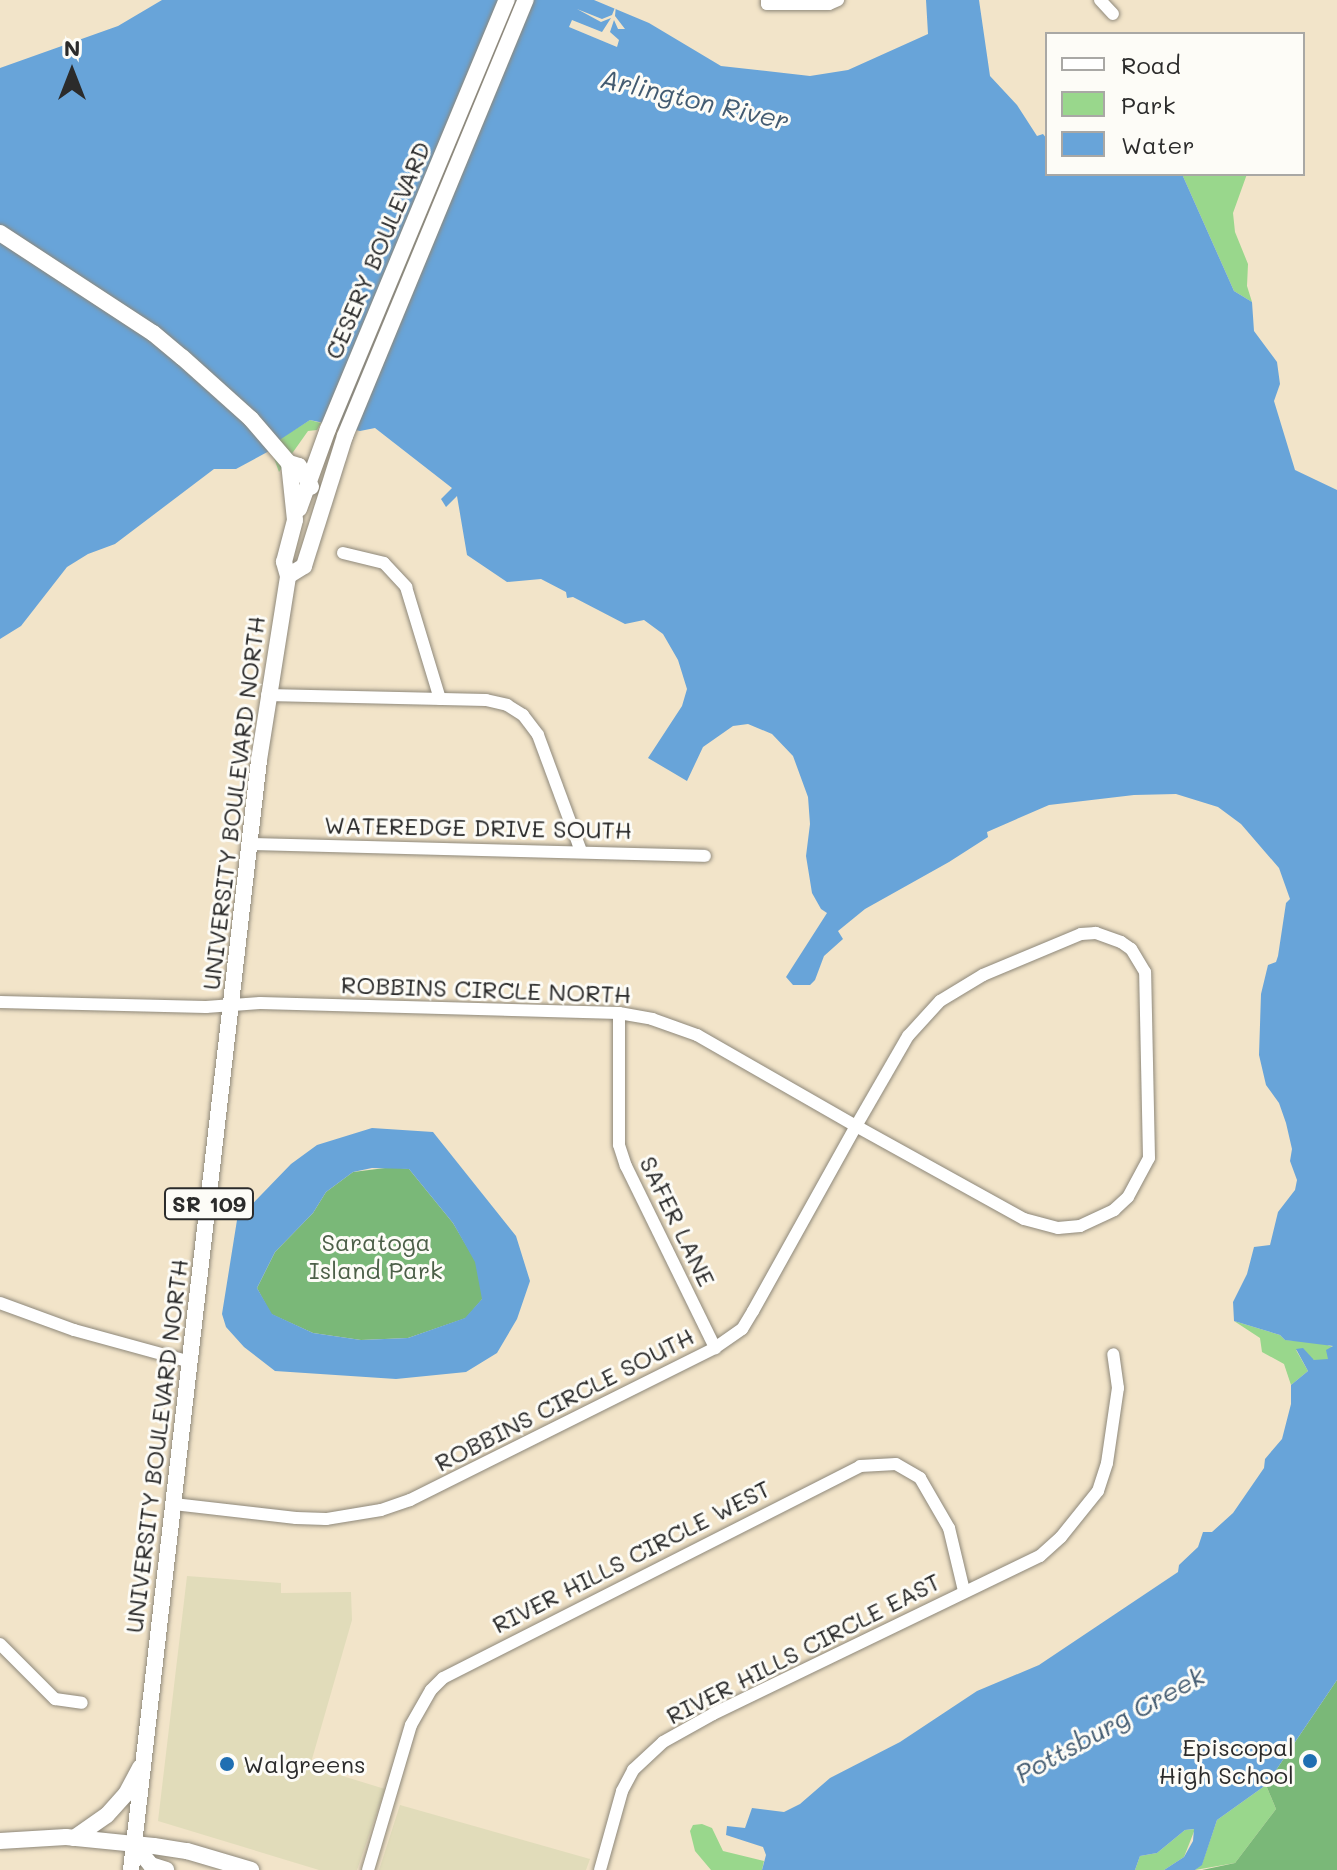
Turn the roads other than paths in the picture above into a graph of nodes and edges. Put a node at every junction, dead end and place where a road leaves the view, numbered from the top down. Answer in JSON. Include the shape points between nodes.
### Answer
{"nodes":[{"id":1,"x":507,"y":0,"type":"edge"},
{"id":2,"x":526,"y":0,"type":"edge"},
{"id":3,"x":767,"y":0,"type":"edge"},
{"id":4,"x":838,"y":0,"type":"edge"},
{"id":5,"x":1100,"y":0,"type":"edge"},
{"id":6,"x":1113,"y":14,"type":"dead end"},
{"id":7,"x":0,"y":233,"type":"edge"},
{"id":8,"x":289,"y":463,"type":"junction"},
{"id":9,"x":309,"y":479,"type":"junction"},
{"id":10,"x":317,"y":519,"type":"junction"},
{"id":11,"x":295,"y":520,"type":"junction"},
{"id":12,"x":343,"y":553,"type":"dead end"},
{"id":13,"x":288,"y":576,"type":"junction"},
{"id":14,"x":267,"y":695,"type":"junction"},
{"id":15,"x":440,"y":699,"type":"junction"},
{"id":16,"x":249,"y":844,"type":"junction"},
{"id":17,"x":581,"y":851,"type":"junction"},
{"id":18,"x":705,"y":856,"type":"dead end"},
{"id":19,"x":0,"y":1002,"type":"edge"},
{"id":20,"x":232,"y":1004,"type":"junction"},
{"id":21,"x":619,"y":1013,"type":"junction"},
{"id":22,"x":856,"y":1126,"type":"junction"},
{"id":23,"x":1099,"y":1219,"type":"joint"},
{"id":24,"x":0,"y":1303,"type":"edge"},
{"id":25,"x":715,"y":1348,"type":"junction"},
{"id":26,"x":1113,"y":1354,"type":"dead end"},
{"id":27,"x":191,"y":1362,"type":"junction"},
{"id":28,"x":174,"y":1504,"type":"junction"},
{"id":29,"x":964,"y":1591,"type":"junction"},
{"id":30,"x":0,"y":1644,"type":"edge"},
{"id":31,"x":82,"y":1703,"type":"dead end"},
{"id":32,"x":144,"y":1760,"type":"junction"},
{"id":33,"x":74,"y":1838,"type":"junction"},
{"id":34,"x":0,"y":1841,"type":"edge"},
{"id":35,"x":135,"y":1846,"type":"junction"},
{"id":36,"x":131,"y":1870,"type":"edge"},
{"id":37,"x":166,"y":1870,"type":"edge"},
{"id":38,"x":251,"y":1870,"type":"edge"},
{"id":39,"x":368,"y":1870,"type":"edge"},
{"id":40,"x":600,"y":1870,"type":"edge"}],
"edges":[{"from":1,"to":9,"type":"main road","name":"CESERY BOULEVARD","number":"SR 109"},
{"from":2,"to":10,"type":"main road","name":"CESERY BOULEVARD","number":"SR 109","via":[[345,436]]},
{"from":3,"to":4,"type":"street"},
{"from":5,"to":6,"type":"street"},
{"from":7,"to":8,"type":"main road","via":[[153,333],[217,386]]},
{"from":8,"to":9,"type":"main road"},
{"from":8,"to":11,"type":"main road","name":"UNIVERSITY BOULEVARD NORTH"},
{"from":9,"to":10,"type":"main road","name":"UNIVERSITY BOULEVARD NORTH"},
{"from":9,"to":11,"type":"main road","name":"CESERY BOULEVARD","number":"SR 109"},
{"from":10,"to":13,"type":"main road","name":"UNIVERSITY BOULEVARD NORTH","number":"SR 109","via":[[304,566]]},
{"from":11,"to":13,"type":"main road","name":"UNIVERSITY BOULEVARD NORTH","number":"SR 109","via":[[284,562]]},
{"from":12,"to":15,"type":"street","via":[[384,563],[406,587]]},
{"from":13,"to":14,"type":"main road","name":"UNIVERSITY BOULEVARD NORTH","number":"SR 109"},
{"from":14,"to":15,"type":"street"},
{"from":14,"to":16,"type":"main road","name":"UNIVERSITY BOULEVARD NORTH","number":"SR 109"},
{"from":15,"to":17,"type":"street","via":[[498,702],[523,715],[538,735]]},
{"from":16,"to":17,"type":"street","name":"WATEREDGE DRIVE SOUTH"},
{"from":16,"to":20,"type":"main road","name":"UNIVERSITY BOULEVARD NORTH","number":"SR 109"},
{"from":17,"to":18,"type":"street","name":"WATEREDGE DRIVE SOUTH"},
{"from":19,"to":20,"type":"street","name":"ROBBINS CIRCLE NORTH"},
{"from":20,"to":21,"type":"street","name":"ROBBINS CIRCLE NORTH"},
{"from":20,"to":27,"type":"main road","name":"UNIVERSITY BOULEVARD NORTH","number":"SR 109"},
{"from":21,"to":22,"type":"street","name":"ROBBINS CIRCLE NORTH","via":[[697,1035]]},
{"from":21,"to":25,"type":"street","name":"SAFER LANE","via":[[619,1145]]},
{"from":22,"to":23,"type":"street","name":"ROBBINS CIRCLE NORTH","via":[[1024,1219],[1058,1228]]},
{"from":22,"to":23,"type":"street","name":"ROBBINS CIRCLE SOUTH","via":[[908,1036],[940,1001],[983,975],[1067,938],[1096,933],[1121,942],[1145,972],[1150,1140],[1142,1176],[1128,1197]]},
{"from":22,"to":25,"type":"street","name":"ROBBINS CIRCLE SOUTH","via":[[742,1329]]},
{"from":24,"to":27,"type":"street"},
{"from":25,"to":28,"type":"street","name":"ROBBINS CIRCLE SOUTH","via":[[381,1510],[340,1518],[296,1518]]},
{"from":26,"to":29,"type":"street","name":"RIVER HILLS CIRCLE EAST","via":[[1117,1403],[1098,1491],[1040,1556]]},
{"from":27,"to":28,"type":"main road","name":"UNIVERSITY BOULEVARD NORTH","number":"SR 109"},
{"from":28,"to":32,"type":"main road","name":"UNIVERSITY BOULEVARD NORTH","number":"SR 109"},
{"from":29,"to":39,"type":"street","name":"RIVER HILLS CIRCLE WEST","via":[[949,1528],[920,1478],[896,1464],[860,1466],[443,1678],[411,1725]]},
{"from":29,"to":40,"type":"street","name":"RIVER HILLS CIRCLE EAST","via":[[663,1742],[633,1770],[622,1791]]},
{"from":30,"to":31,"type":"street","via":[[55,1699]]},
{"from":32,"to":33,"type":"main road","via":[[126,1794]]},
{"from":32,"to":35,"type":"main road","name":"UNIVERSITY BOULEVARD NORTH","number":"SR 109"},
{"from":33,"to":34,"type":"main road"},
{"from":33,"to":35,"type":"main road"},
{"from":35,"to":36,"type":"main road","number":"SR 109"},
{"from":35,"to":37,"type":"main road","via":[[151,1865]]},
{"from":35,"to":38,"type":"main road","via":[[187,1851]]}]}
